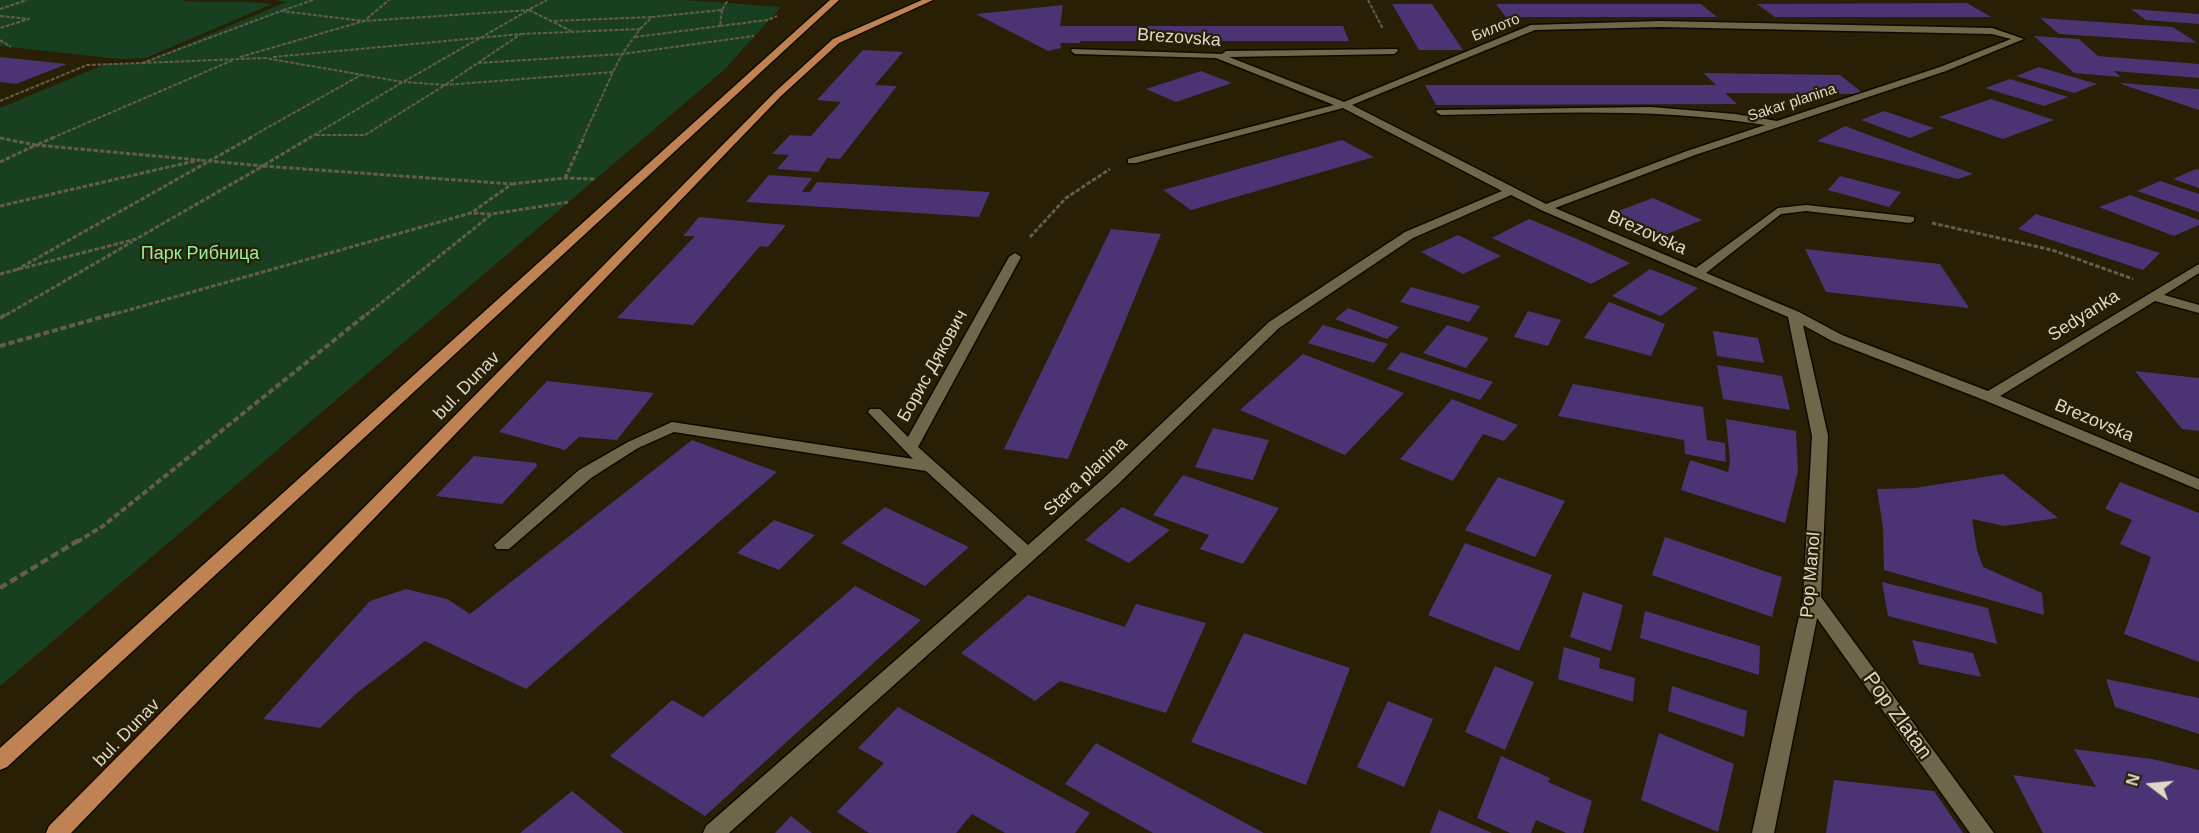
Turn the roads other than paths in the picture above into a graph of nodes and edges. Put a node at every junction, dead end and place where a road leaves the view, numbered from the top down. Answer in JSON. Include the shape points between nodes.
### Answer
{"nodes":[{"id":1,"x":836,"y":0,"type":"edge"},
{"id":2,"x":929,"y":0,"type":"edge"},
{"id":3,"x":1992,"y":31,"type":"joint"},
{"id":4,"x":1075,"y":51,"type":"dead end"},
{"id":5,"x":1394,"y":51,"type":"dead end"},
{"id":6,"x":1216,"y":55,"type":"junction"},
{"id":7,"x":1344,"y":105,"type":"junction"},
{"id":8,"x":1442,"y":112,"type":"dead end"},
{"id":9,"x":1777,"y":124,"type":"junction"},
{"id":10,"x":1132,"y":161,"type":"road end"},
{"id":11,"x":1511,"y":191,"type":"junction"},
{"id":12,"x":1545,"y":208,"type":"junction"},
{"id":13,"x":1910,"y":219,"type":"road end"},
{"id":14,"x":1015,"y":257,"type":"road end"},
{"id":15,"x":2199,"y":268,"type":"edge"},
{"id":16,"x":1696,"y":274,"type":"junction"},
{"id":17,"x":2157,"y":293,"type":"junction"},
{"id":18,"x":2199,"y":309,"type":"edge"},
{"id":19,"x":1794,"y":315,"type":"junction"},
{"id":20,"x":1989,"y":397,"type":"junction"},
{"id":21,"x":875,"y":412,"type":"dead end"},
{"id":22,"x":910,"y":447,"type":"junction"},
{"id":23,"x":932,"y":466,"type":"junction"},
{"id":24,"x":2199,"y":485,"type":"edge"},
{"id":25,"x":503,"y":545,"type":"dead end"},
{"id":26,"x":1029,"y":555,"type":"junction"},
{"id":27,"x":1812,"y":598,"type":"junction"},
{"id":28,"x":0,"y":761,"type":"edge"},
{"id":29,"x":57,"y":833,"type":"edge"},
{"id":30,"x":714,"y":833,"type":"edge"},
{"id":31,"x":1763,"y":833,"type":"edge"},
{"id":32,"x":1983,"y":833,"type":"edge"}],
"edges":[{"from":1,"to":28,"type":"main road","name":"bul. Dunav"},
{"from":2,"to":29,"type":"main road","name":"bul. Dunav","via":[[836,41],[778,94]]},
{"from":3,"to":7,"type":"street","name":"Билото","via":[[1660,24],[1534,27]]},
{"from":3,"to":9,"type":"street","name":"Sakar planina","via":[[2020,39],[1944,69]]},
{"from":4,"to":6,"type":"street","name":"Brezovska"},
{"from":5,"to":6,"type":"street"},
{"from":6,"to":7,"type":"street","name":"Brezovska"},
{"from":7,"to":10,"type":"street"},
{"from":7,"to":11,"type":"street","name":"Brezovska"},
{"from":8,"to":9,"type":"street","via":[[1619,110],[1731,115]]},
{"from":9,"to":12,"type":"street","name":"Sakar planina"},
{"from":11,"to":12,"type":"street","name":"Brezovska"},
{"from":11,"to":26,"type":"street","name":"Stara planina","via":[[1409,235],[1274,325]]},
{"from":12,"to":16,"type":"street","name":"Brezovska"},
{"from":13,"to":16,"type":"street","via":[[1806,208],[1778,211]]},
{"from":14,"to":22,"type":"street","name":"Борис Дякович"},
{"from":15,"to":17,"type":"street","name":"Sedyanka"},
{"from":16,"to":19,"type":"street","name":"Brezovska"},
{"from":17,"to":18,"type":"street"},
{"from":17,"to":20,"type":"street","name":"Sedyanka"},
{"from":19,"to":20,"type":"street","name":"Brezovska","via":[[1837,338]]},
{"from":19,"to":27,"type":"street","name":"Pop Manol","via":[[1820,436]]},
{"from":20,"to":24,"type":"street","name":"Brezovska"},
{"from":21,"to":22,"type":"street"},
{"from":22,"to":23,"type":"street","name":"Борис Дякович"},
{"from":23,"to":25,"type":"street","via":[[672,427],[585,474]]},
{"from":23,"to":26,"type":"street","name":"Борис Дякович"},
{"from":26,"to":30,"type":"street","name":"Stara planina"},
{"from":27,"to":31,"type":"street","name":"Pop Manol"},
{"from":27,"to":32,"type":"street","name":"Pop Zlatan"}]}
